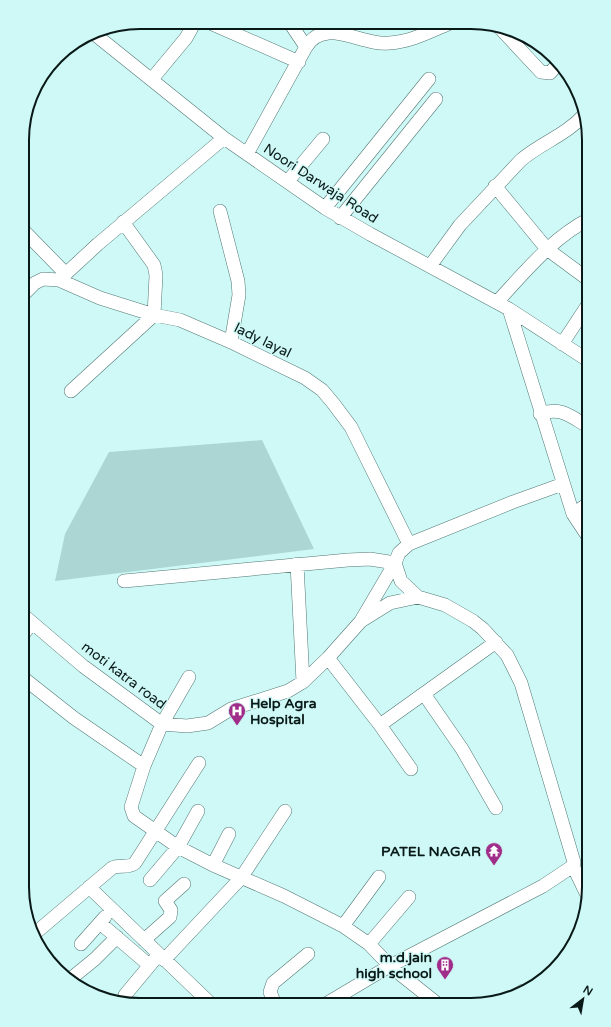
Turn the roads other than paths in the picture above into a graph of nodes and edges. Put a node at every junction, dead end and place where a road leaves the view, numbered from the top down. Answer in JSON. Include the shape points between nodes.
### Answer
{"nodes":[{"id":1,"x":191,"y":29,"type":"edge"},
{"id":2,"x":237,"y":29,"type":"edge"},
{"id":3,"x":294,"y":29,"type":"edge"},
{"id":4,"x":435,"y":29,"type":"edge"},
{"id":5,"x":506,"y":35,"type":"edge"},
{"id":6,"x":99,"y":37,"type":"edge"},
{"id":7,"x":306,"y":48,"type":"junction"},
{"id":8,"x":299,"y":62,"type":"junction"},
{"id":9,"x":555,"y":67,"type":"edge"},
{"id":10,"x":152,"y":79,"type":"junction"},
{"id":11,"x":429,"y":79,"type":"dead end"},
{"id":12,"x":436,"y":99,"type":"dead end"},
{"id":13,"x":580,"y":119,"type":"edge"},
{"id":14,"x":224,"y":138,"type":"junction"},
{"id":15,"x":322,"y":139,"type":"dead end"},
{"id":16,"x":247,"y":154,"type":"junction"},
{"id":17,"x":288,"y":181,"type":"junction"},
{"id":18,"x":496,"y":186,"type":"junction"},
{"id":19,"x":325,"y":208,"type":"junction"},
{"id":20,"x":220,"y":211,"type":"dead end"},
{"id":21,"x":340,"y":218,"type":"junction"},
{"id":22,"x":123,"y":222,"type":"junction"},
{"id":23,"x":582,"y":223,"type":"edge"},
{"id":24,"x":29,"y":237,"type":"edge"},
{"id":25,"x":547,"y":249,"type":"junction"},
{"id":26,"x":430,"y":266,"type":"junction"},
{"id":27,"x":582,"y":275,"type":"edge"},
{"id":28,"x":63,"y":277,"type":"junction"},
{"id":29,"x":29,"y":289,"type":"edge"},
{"id":30,"x":497,"y":302,"type":"junction"},
{"id":31,"x":509,"y":309,"type":"junction"},
{"id":32,"x":582,"y":314,"type":"edge"},
{"id":33,"x":154,"y":315,"type":"junction"},
{"id":34,"x":231,"y":342,"type":"junction"},
{"id":35,"x":562,"y":344,"type":"junction"},
{"id":36,"x":582,"y":357,"type":"edge"},
{"id":37,"x":71,"y":391,"type":"dead end"},
{"id":38,"x":540,"y":414,"type":"junction"},
{"id":39,"x":582,"y":423,"type":"edge"},
{"id":40,"x":563,"y":484,"type":"junction"},
{"id":41,"x":582,"y":508,"type":"edge"},
{"id":42,"x":573,"y":514,"type":"junction"},
{"id":43,"x":582,"y":528,"type":"edge"},
{"id":44,"x":409,"y":544,"type":"junction"},
{"id":45,"x":395,"y":563,"type":"junction"},
{"id":46,"x":297,"y":564,"type":"junction"},
{"id":47,"x":124,"y":581,"type":"dead end"},
{"id":48,"x":418,"y":597,"type":"junction"},
{"id":49,"x":29,"y":620,"type":"edge"},
{"id":50,"x":361,"y":621,"type":"junction"},
{"id":51,"x":32,"y":623,"type":"junction"},
{"id":52,"x":29,"y":627,"type":"edge"},
{"id":53,"x":496,"y":642,"type":"junction"},
{"id":54,"x":328,"y":658,"type":"junction"},
{"id":55,"x":189,"y":677,"type":"dead end"},
{"id":56,"x":303,"y":682,"type":"junction"},
{"id":57,"x":29,"y":683,"type":"edge"},
{"id":58,"x":424,"y":694,"type":"junction"},
{"id":59,"x":162,"y":724,"type":"junction"},
{"id":60,"x":380,"y":725,"type":"junction"},
{"id":61,"x":199,"y":763,"type":"dead end"},
{"id":62,"x":144,"y":766,"type":"junction"},
{"id":63,"x":411,"y":769,"type":"dead end"},
{"id":64,"x":496,"y":808,"type":"dead end"},
{"id":65,"x":198,"y":811,"type":"dead end"},
{"id":66,"x":286,"y":811,"type":"dead end"},
{"id":67,"x":155,"y":832,"type":"junction"},
{"id":68,"x":229,"y":834,"type":"dead end"},
{"id":69,"x":178,"y":847,"type":"junction"},
{"id":70,"x":213,"y":865,"type":"junction"},
{"id":71,"x":573,"y":866,"type":"junction"},
{"id":72,"x":379,"y":877,"type":"dead end"},
{"id":73,"x":242,"y":878,"type":"junction"},
{"id":74,"x":150,"y":880,"type":"dead end"},
{"id":75,"x":184,"y":884,"type":"dead end"},
{"id":76,"x":582,"y":885,"type":"edge"},
{"id":77,"x":88,"y":887,"type":"junction"},
{"id":78,"x":408,"y":897,"type":"dead end"},
{"id":79,"x":112,"y":910,"type":"junction"},
{"id":80,"x":100,"y":923,"type":"junction"},
{"id":81,"x":343,"y":926,"type":"junction"},
{"id":82,"x":38,"y":932,"type":"edge"},
{"id":83,"x":117,"y":937,"type":"junction"},
{"id":84,"x":144,"y":940,"type":"junction"},
{"id":85,"x":81,"y":944,"type":"dead end"},
{"id":86,"x":369,"y":944,"type":"junction"},
{"id":87,"x":308,"y":954,"type":"dead end"},
{"id":88,"x":161,"y":957,"type":"junction"},
{"id":89,"x":149,"y":965,"type":"junction"},
{"id":90,"x":390,"y":966,"type":"junction"},
{"id":91,"x":74,"y":976,"type":"edge"},
{"id":92,"x":125,"y":997,"type":"edge"},
{"id":93,"x":205,"y":998,"type":"edge"},
{"id":94,"x":272,"y":998,"type":"edge"},
{"id":95,"x":336,"y":998,"type":"edge"},
{"id":96,"x":430,"y":998,"type":"edge"}],
"edges":[{"from":1,"to":10,"type":"street"},
{"from":2,"to":8,"type":"street"},
{"from":3,"to":7,"type":"street"},
{"from":4,"to":7,"type":"street","via":[[388,44],[326,32],[310,41]]},
{"from":5,"to":9,"type":"street","via":[[541,72],[550,73]]},
{"from":6,"to":10,"type":"street","name":"Noori Darwaja Road"},
{"from":7,"to":8,"type":"street"},
{"from":8,"to":16,"type":"street"},
{"from":10,"to":14,"type":"street","name":"Noori Darwaja Road"},
{"from":11,"to":19,"type":"street"},
{"from":12,"to":21,"type":"street"},
{"from":13,"to":18,"type":"street","via":[[568,131],[532,151]]},
{"from":14,"to":16,"type":"street","name":"Noori Darwaja Road"},
{"from":14,"to":22,"type":"street"},
{"from":15,"to":17,"type":"street"},
{"from":16,"to":17,"type":"street","name":"Noori Darwaja Road"},
{"from":17,"to":19,"type":"street","name":"Noori Darwaja Road"},
{"from":18,"to":25,"type":"street"},
{"from":18,"to":26,"type":"street","via":[[460,225]]},
{"from":19,"to":21,"type":"street","name":"Noori Darwaja Road"},
{"from":20,"to":34,"type":"street","via":[[238,288],[238,310]]},
{"from":21,"to":26,"type":"street","name":"Noori Darwaja Road"},
{"from":22,"to":28,"type":"street"},
{"from":22,"to":33,"type":"street","via":[[154,265]]},
{"from":23,"to":25,"type":"street","via":[[569,230]]},
{"from":24,"to":28,"type":"street"},
{"from":25,"to":27,"type":"street"},
{"from":25,"to":30,"type":"street"},
{"from":26,"to":30,"type":"street","name":"Noori Darwaja Road"},
{"from":28,"to":29,"type":"street","name":"lady layal","via":[[44,279]]},
{"from":28,"to":33,"type":"street","name":"lady layal","via":[[89,294]]},
{"from":30,"to":31,"type":"street","name":"Noori Darwaja Road"},
{"from":31,"to":35,"type":"street","name":"Noori Darwaja Road"},
{"from":31,"to":38,"type":"street"},
{"from":32,"to":35,"type":"street"},
{"from":33,"to":34,"type":"street","name":"lady layal","via":[[180,320]]},
{"from":33,"to":37,"type":"street"},
{"from":34,"to":44,"type":"street","name":"lady layal","via":[[305,378],[334,403],[351,427]]},
{"from":35,"to":36,"type":"street","name":"Noori Darwaja Road"},
{"from":38,"to":39,"type":"street","via":[[551,410],[559,411]]},
{"from":38,"to":40,"type":"street"},
{"from":40,"to":42,"type":"street"},
{"from":40,"to":44,"type":"street"},
{"from":41,"to":42,"type":"street"},
{"from":42,"to":43,"type":"street"},
{"from":44,"to":45,"type":"street","via":[[399,553]]},
{"from":45,"to":46,"type":"street","via":[[370,559]]},
{"from":45,"to":48,"type":"street","via":[[401,581]]},
{"from":45,"to":50,"type":"street"},
{"from":46,"to":47,"type":"street"},
{"from":46,"to":56,"type":"street"},
{"from":48,"to":50,"type":"street","name":"moti katra road","via":[[390,603]]},
{"from":48,"to":53,"type":"street","via":[[445,606],[474,621]]},
{"from":49,"to":51,"type":"street","name":"moti katra road"},
{"from":50,"to":54,"type":"street","name":"moti katra road"},
{"from":51,"to":52,"type":"street"},
{"from":51,"to":59,"type":"street","name":"moti katra road","via":[[83,666]]},
{"from":53,"to":58,"type":"street"},
{"from":53,"to":71,"type":"street","via":[[507,655],[521,683],[574,862]]},
{"from":54,"to":56,"type":"street","name":"moti katra road"},
{"from":54,"to":60,"type":"street"},
{"from":55,"to":59,"type":"street"},
{"from":56,"to":59,"type":"street","name":"moti katra road","via":[[273,697],[231,709],[208,723],[187,726]]},
{"from":57,"to":62,"type":"street","via":[[74,718]]},
{"from":58,"to":60,"type":"street"},
{"from":58,"to":64,"type":"street","via":[[462,749]]},
{"from":59,"to":62,"type":"street"},
{"from":60,"to":63,"type":"street"},
{"from":61,"to":67,"type":"street"},
{"from":62,"to":67,"type":"street","via":[[131,807],[134,816]]},
{"from":65,"to":69,"type":"street"},
{"from":66,"to":73,"type":"street"},
{"from":67,"to":69,"type":"street"},
{"from":67,"to":77,"type":"street","via":[[135,863],[117,866]]},
{"from":68,"to":70,"type":"street"},
{"from":69,"to":70,"type":"street"},
{"from":69,"to":74,"type":"street"},
{"from":70,"to":73,"type":"street"},
{"from":71,"to":76,"type":"street"},
{"from":71,"to":90,"type":"street","via":[[543,886]]},
{"from":72,"to":81,"type":"street"},
{"from":73,"to":81,"type":"street"},
{"from":73,"to":88,"type":"street"},
{"from":75,"to":84,"type":"street","via":[[166,901],[171,910],[170,917]]},
{"from":77,"to":79,"type":"street"},
{"from":77,"to":82,"type":"street"},
{"from":78,"to":86,"type":"street"},
{"from":79,"to":80,"type":"street"},
{"from":79,"to":84,"type":"street"},
{"from":80,"to":83,"type":"street"},
{"from":80,"to":85,"type":"street"},
{"from":81,"to":86,"type":"street"},
{"from":83,"to":89,"type":"street"},
{"from":83,"to":91,"type":"street"},
{"from":84,"to":88,"type":"street"},
{"from":86,"to":90,"type":"street"},
{"from":87,"to":94,"type":"street","via":[[272,983],[270,992]]},
{"from":88,"to":89,"type":"street"},
{"from":88,"to":93,"type":"street"},
{"from":89,"to":92,"type":"street"},
{"from":90,"to":95,"type":"street"},
{"from":90,"to":96,"type":"street"}]}
